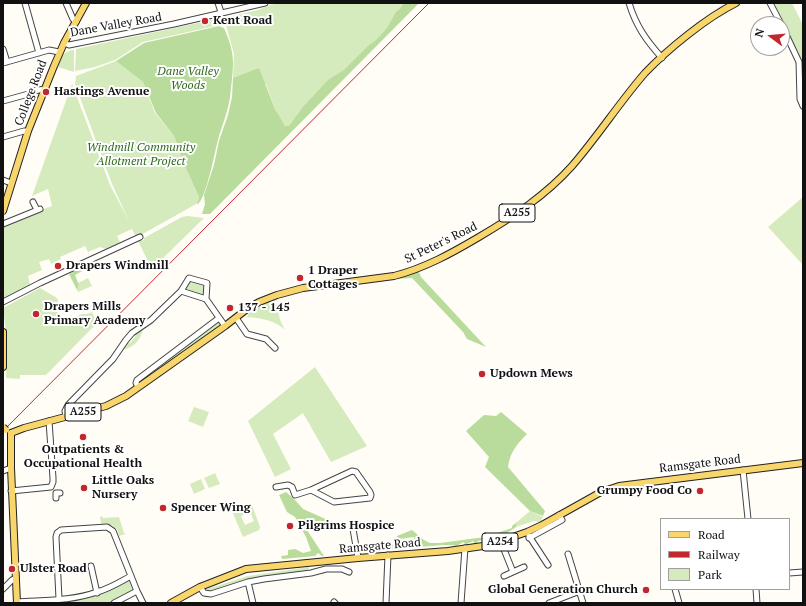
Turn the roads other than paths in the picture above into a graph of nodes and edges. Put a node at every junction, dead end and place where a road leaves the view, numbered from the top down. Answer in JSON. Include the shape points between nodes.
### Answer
{"nodes":[{"id":1,"x":25,"y":3,"type":"edge"},
{"id":2,"x":66,"y":3,"type":"edge"},
{"id":3,"x":86,"y":3,"type":"edge"},
{"id":4,"x":218,"y":3,"type":"edge"},
{"id":5,"x":266,"y":3,"type":"edge"},
{"id":6,"x":629,"y":3,"type":"edge"},
{"id":7,"x":736,"y":3,"type":"edge"},
{"id":8,"x":770,"y":3,"type":"edge"},
{"id":9,"x":221,"y":12,"type":"junction"},
{"id":10,"x":777,"y":16,"type":"edge"},
{"id":11,"x":76,"y":22,"type":"junction"},
{"id":12,"x":790,"y":42,"type":"edge"},
{"id":13,"x":64,"y":43,"type":"junction"},
{"id":14,"x":3,"y":49,"type":"edge"},
{"id":15,"x":59,"y":52,"type":"junction"},
{"id":16,"x":39,"y":53,"type":"junction"},
{"id":17,"x":662,"y":58,"type":"junction"},
{"id":18,"x":5,"y":62,"type":"edge"},
{"id":19,"x":45,"y":89,"type":"junction"},
{"id":20,"x":32,"y":93,"type":"junction"},
{"id":21,"x":41,"y":97,"type":"junction"},
{"id":22,"x":3,"y":101,"type":"edge"},
{"id":23,"x":803,"y":106,"type":"edge"},
{"id":24,"x":28,"y":131,"type":"junction"},
{"id":25,"x":3,"y":137,"type":"edge"},
{"id":26,"x":3,"y":180,"type":"edge"},
{"id":27,"x":12,"y":183,"type":"junction"},
{"id":28,"x":33,"y":202,"type":"dead end"},
{"id":29,"x":3,"y":211,"type":"edge"},
{"id":30,"x":3,"y":224,"type":"edge"},
{"id":31,"x":140,"y":237,"type":"dead end"},
{"id":32,"x":181,"y":291,"type":"junction"},
{"id":33,"x":206,"y":299,"type":"junction"},
{"id":34,"x":3,"y":302,"type":"edge"},
{"id":35,"x":219,"y":318,"type":"junction"},
{"id":36,"x":236,"y":318,"type":"junction"},
{"id":37,"x":225,"y":326,"type":"junction"},
{"id":38,"x":3,"y":332,"type":"edge"},
{"id":39,"x":275,"y":348,"type":"dead end"},
{"id":40,"x":3,"y":354,"type":"edge"},
{"id":41,"x":3,"y":367,"type":"edge"},
{"id":42,"x":138,"y":387,"type":"junction"},
{"id":43,"x":66,"y":416,"type":"junction"},
{"id":44,"x":49,"y":421,"type":"junction"},
{"id":45,"x":7,"y":430,"type":"edge"},
{"id":46,"x":803,"y":463,"type":"edge"},
{"id":47,"x":10,"y":468,"type":"junction"},
{"id":48,"x":743,"y":470,"type":"junction"},
{"id":49,"x":3,"y":471,"type":"edge"},
{"id":50,"x":51,"y":487,"type":"junction"},
{"id":51,"x":276,"y":487,"type":"dead end"},
{"id":52,"x":311,"y":490,"type":"junction"},
{"id":53,"x":11,"y":491,"type":"junction"},
{"id":54,"x":57,"y":494,"type":"dead end"},
{"id":55,"x":748,"y":518,"type":"edge"},
{"id":56,"x":353,"y":529,"type":"dead end"},
{"id":57,"x":528,"y":535,"type":"junction"},
{"id":58,"x":500,"y":542,"type":"junction"},
{"id":59,"x":465,"y":548,"type":"junction"},
{"id":60,"x":568,"y":554,"type":"dead end"},
{"id":61,"x":388,"y":555,"type":"junction"},
{"id":62,"x":358,"y":558,"type":"junction"},
{"id":63,"x":548,"y":565,"type":"dead end"},
{"id":64,"x":92,"y":566,"type":"dead end"},
{"id":65,"x":524,"y":567,"type":"dead end"},
{"id":66,"x":346,"y":570,"type":"dead end"},
{"id":67,"x":513,"y":572,"type":"junction"},
{"id":68,"x":803,"y":572,"type":"edge"},
{"id":69,"x":790,"y":573,"type":"edge"},
{"id":70,"x":131,"y":576,"type":"junction"},
{"id":71,"x":504,"y":576,"type":"dead end"},
{"id":72,"x":16,"y":578,"type":"junction"},
{"id":73,"x":248,"y":582,"type":"junction"},
{"id":74,"x":200,"y":587,"type":"junction"},
{"id":75,"x":3,"y":589,"type":"edge"},
{"id":76,"x":674,"y":590,"type":"edge"},
{"id":77,"x":756,"y":590,"type":"edge"},
{"id":78,"x":137,"y":591,"type":"junction"},
{"id":79,"x":580,"y":591,"type":"junction"},
{"id":80,"x":97,"y":593,"type":"junction"},
{"id":81,"x":55,"y":600,"type":"edge"},
{"id":82,"x":17,"y":602,"type":"edge"},
{"id":83,"x":114,"y":603,"type":"edge"},
{"id":84,"x":143,"y":603,"type":"edge"},
{"id":85,"x":171,"y":603,"type":"edge"},
{"id":86,"x":253,"y":603,"type":"edge"},
{"id":87,"x":386,"y":603,"type":"edge"},
{"id":88,"x":461,"y":603,"type":"edge"},
{"id":89,"x":549,"y":603,"type":"edge"},
{"id":90,"x":583,"y":603,"type":"edge"},
{"id":91,"x":679,"y":603,"type":"edge"},
{"id":92,"x":757,"y":603,"type":"edge"}],
"edges":[{"from":1,"to":16,"type":"street"},
{"from":2,"to":11,"type":"street","via":[[72,19]]},
{"from":3,"to":11,"type":"main road","name":"College Road"},
{"from":4,"to":9,"type":"street"},
{"from":5,"to":9,"type":"street","name":"Dane Valley Road"},
{"from":6,"to":17,"type":"street","via":[[640,31]]},
{"from":7,"to":17,"type":"main road","number":"A255","via":[[693,31]]},
{"from":8,"to":10,"type":"street"},
{"from":9,"to":13,"type":"street","name":"Dane Valley Road","via":[[69,45]]},
{"from":11,"to":13,"type":"main road","name":"College Road"},
{"from":12,"to":23,"type":"street","via":[[799,62]]},
{"from":13,"to":15,"type":"main road","name":"College Road"},
{"from":14,"to":18,"type":"street"},
{"from":15,"to":16,"type":"street","via":[[49,50]]},
{"from":15,"to":19,"type":"main road","name":"College Road"},
{"from":16,"to":18,"type":"street"},
{"from":17,"to":36,"type":"main road","name":"St Peter's Road","number":"A255","via":[[646,73],[560,178],[539,197],[486,233],[442,258],[408,272],[286,292],[259,302]]},
{"from":19,"to":20,"type":"street"},
{"from":19,"to":21,"type":"main road","name":"College Road"},
{"from":20,"to":21,"type":"street"},
{"from":20,"to":22,"type":"street"},
{"from":21,"to":24,"type":"main road","name":"College Road"},
{"from":24,"to":25,"type":"street"},
{"from":24,"to":27,"type":"main road","name":"College Road"},
{"from":26,"to":27,"type":"street"},
{"from":27,"to":29,"type":"main road","name":"College Road"},
{"from":28,"to":30,"type":"street","via":[[38,210]]},
{"from":31,"to":34,"type":"street"},
{"from":32,"to":33,"type":"street"},
{"from":32,"to":33,"type":"street","via":[[189,278],[198,280],[207,284]]},
{"from":32,"to":43,"type":"street","via":[[152,320],[132,333],[113,359],[68,405]]},
{"from":33,"to":35,"type":"street"},
{"from":35,"to":37,"type":"street"},
{"from":35,"to":42,"type":"street","name":"St Peter's Road","via":[[137,380]]},
{"from":36,"to":37,"type":"main road","name":"St Peter's Road","number":"A255"},
{"from":36,"to":39,"type":"street","via":[[247,334],[266,339]]},
{"from":37,"to":42,"type":"main road","name":"St Peter's Road","number":"A255"},
{"from":38,"to":40,"type":"main road"},
{"from":40,"to":41,"type":"main road"},
{"from":42,"to":43,"type":"main road","name":"St Peter's Road","number":"A255","via":[[106,406]]},
{"from":43,"to":44,"type":"main road","name":"St Peter's Road","number":"A255"},
{"from":44,"to":45,"type":"main road","name":"St Peter's Road","number":"A255"},
{"from":44,"to":50,"type":"street","via":[[53,478]]},
{"from":45,"to":47,"type":"main road"},
{"from":46,"to":48,"type":"main road","name":"Ramsgate Road","number":"A254"},
{"from":47,"to":49,"type":"street"},
{"from":47,"to":53,"type":"main road"},
{"from":48,"to":55,"type":"street"},
{"from":48,"to":57,"type":"main road","name":"Ramsgate Road","number":"A254","via":[[615,487],[559,515]]},
{"from":50,"to":53,"type":"street"},
{"from":50,"to":54,"type":"street"},
{"from":51,"to":52,"type":"street","via":[[288,485],[292,487],[295,495]]},
{"from":52,"to":52,"type":"street","via":[[334,502],[370,498],[371,495],[356,472],[352,471]]},
{"from":53,"to":72,"type":"main road"},
{"from":56,"to":62,"type":"street"},
{"from":57,"to":58,"type":"main road","name":"Ramsgate Road","number":"A254"},
{"from":57,"to":63,"type":"street"},
{"from":58,"to":59,"type":"main road","name":"Ramsgate Road","number":"A254"},
{"from":58,"to":67,"type":"street"},
{"from":59,"to":61,"type":"main road","name":"Ramsgate Road","number":"A254"},
{"from":59,"to":88,"type":"street"},
{"from":60,"to":79,"type":"street"},
{"from":61,"to":62,"type":"main road","name":"Ramsgate Road","number":"A254"},
{"from":61,"to":87,"type":"street"},
{"from":62,"to":74,"type":"main road","name":"Ramsgate Road","number":"A254","via":[[246,569]]},
{"from":64,"to":80,"type":"street"},
{"from":65,"to":67,"type":"street"},
{"from":66,"to":73,"type":"street","via":[[326,569]]},
{"from":67,"to":71,"type":"street"},
{"from":68,"to":69,"type":"street"},
{"from":70,"to":78,"type":"street"},
{"from":70,"to":80,"type":"street"},
{"from":70,"to":81,"type":"street","via":[[111,528],[60,531],[56,536]]},
{"from":72,"to":75,"type":"street"},
{"from":72,"to":82,"type":"main road"},
{"from":73,"to":74,"type":"street","via":[[211,594],[204,592]]},
{"from":73,"to":86,"type":"street"},
{"from":74,"to":85,"type":"main road","name":"Ramsgate Road","number":"A254"},
{"from":76,"to":91,"type":"street"},
{"from":77,"to":92,"type":"street"},
{"from":78,"to":83,"type":"street"},
{"from":78,"to":84,"type":"street"},
{"from":79,"to":89,"type":"street"},
{"from":79,"to":90,"type":"street"},
{"from":80,"to":81,"type":"street"},
{"from":81,"to":82,"type":"street"}]}
